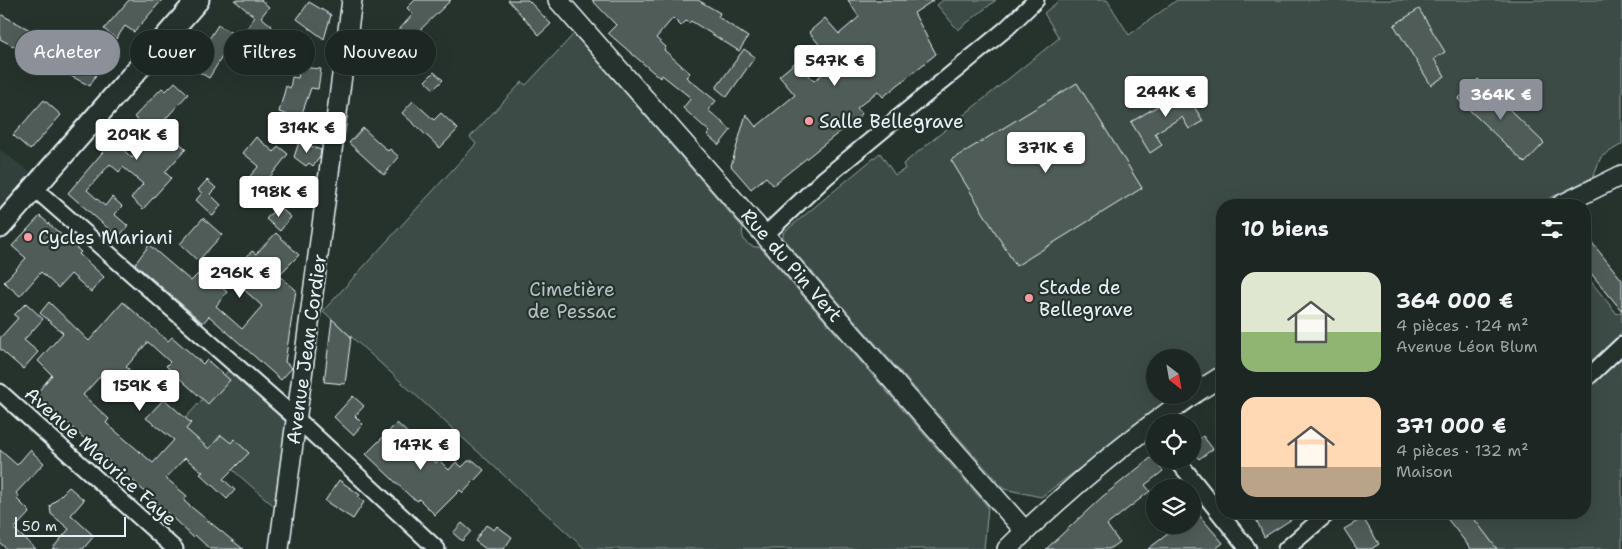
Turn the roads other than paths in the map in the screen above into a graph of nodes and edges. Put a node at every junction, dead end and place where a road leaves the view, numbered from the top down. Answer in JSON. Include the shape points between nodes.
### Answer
{"nodes":[{"id":1,"x":198,"y":0,"type":"edge"},
{"id":2,"x":352,"y":0,"type":"edge"},
{"id":3,"x":558,"y":0,"type":"edge"},
{"id":4,"x":1036,"y":0,"type":"edge"},
{"id":5,"x":1622,"y":175,"type":"edge"},
{"id":6,"x":34,"y":188,"type":"junction"},
{"id":7,"x":1574,"y":199,"type":"edge"},
{"id":8,"x":0,"y":227,"type":"edge"},
{"id":9,"x":765,"y":235,"type":"junction"},
{"id":10,"x":1622,"y":345,"type":"edge"},
{"id":11,"x":1591,"y":374,"type":"edge"},
{"id":12,"x":1216,"y":380,"type":"edge"},
{"id":13,"x":1201,"y":389,"type":"edge"},
{"id":14,"x":0,"y":392,"type":"edge"},
{"id":15,"x":1182,"y":404,"type":"edge"},
{"id":16,"x":1170,"y":414,"type":"edge"},
{"id":17,"x":297,"y":419,"type":"junction"},
{"id":18,"x":1146,"y":434,"type":"edge"},
{"id":19,"x":1183,"y":469,"type":"edge"},
{"id":20,"x":1216,"y":509,"type":"edge"},
{"id":21,"x":1224,"y":519,"type":"edge"},
{"id":22,"x":1321,"y":519,"type":"edge"},
{"id":23,"x":1024,"y":532,"type":"junction"},
{"id":24,"x":175,"y":549,"type":"edge"},
{"id":25,"x":279,"y":549,"type":"edge"},
{"id":26,"x":437,"y":549,"type":"edge"},
{"id":27,"x":1007,"y":549,"type":"edge"},
{"id":28,"x":1248,"y":549,"type":"edge"},
{"id":29,"x":1286,"y":549,"type":"edge"}],
"edges":[{"from":1,"to":6,"type":"main road"},
{"from":2,"to":17,"type":"street","name":"Avenue Jean Cordier"},
{"from":3,"to":9,"type":"street","name":"Rue du Pin Vert"},
{"from":4,"to":9,"type":"street","via":[[1007,28],[825,178]]},
{"from":5,"to":7,"type":"street"},
{"from":6,"to":8,"type":"main road"},
{"from":6,"to":17,"type":"street"},
{"from":9,"to":23,"type":"street","name":"Rue du Pin Vert"},
{"from":10,"to":11,"type":"street"},
{"from":12,"to":13,"type":"street"},
{"from":14,"to":24,"type":"street","name":"Avenue Maurice Faye"},
{"from":15,"to":16,"type":"street"},
{"from":17,"to":25,"type":"street","name":"Avenue Jean Cordier"},
{"from":17,"to":26,"type":"street"},
{"from":18,"to":23,"type":"street","via":[[1076,484]]},
{"from":19,"to":20,"type":"street"},
{"from":21,"to":28,"type":"street"},
{"from":22,"to":29,"type":"street"},
{"from":23,"to":27,"type":"street"}]}
